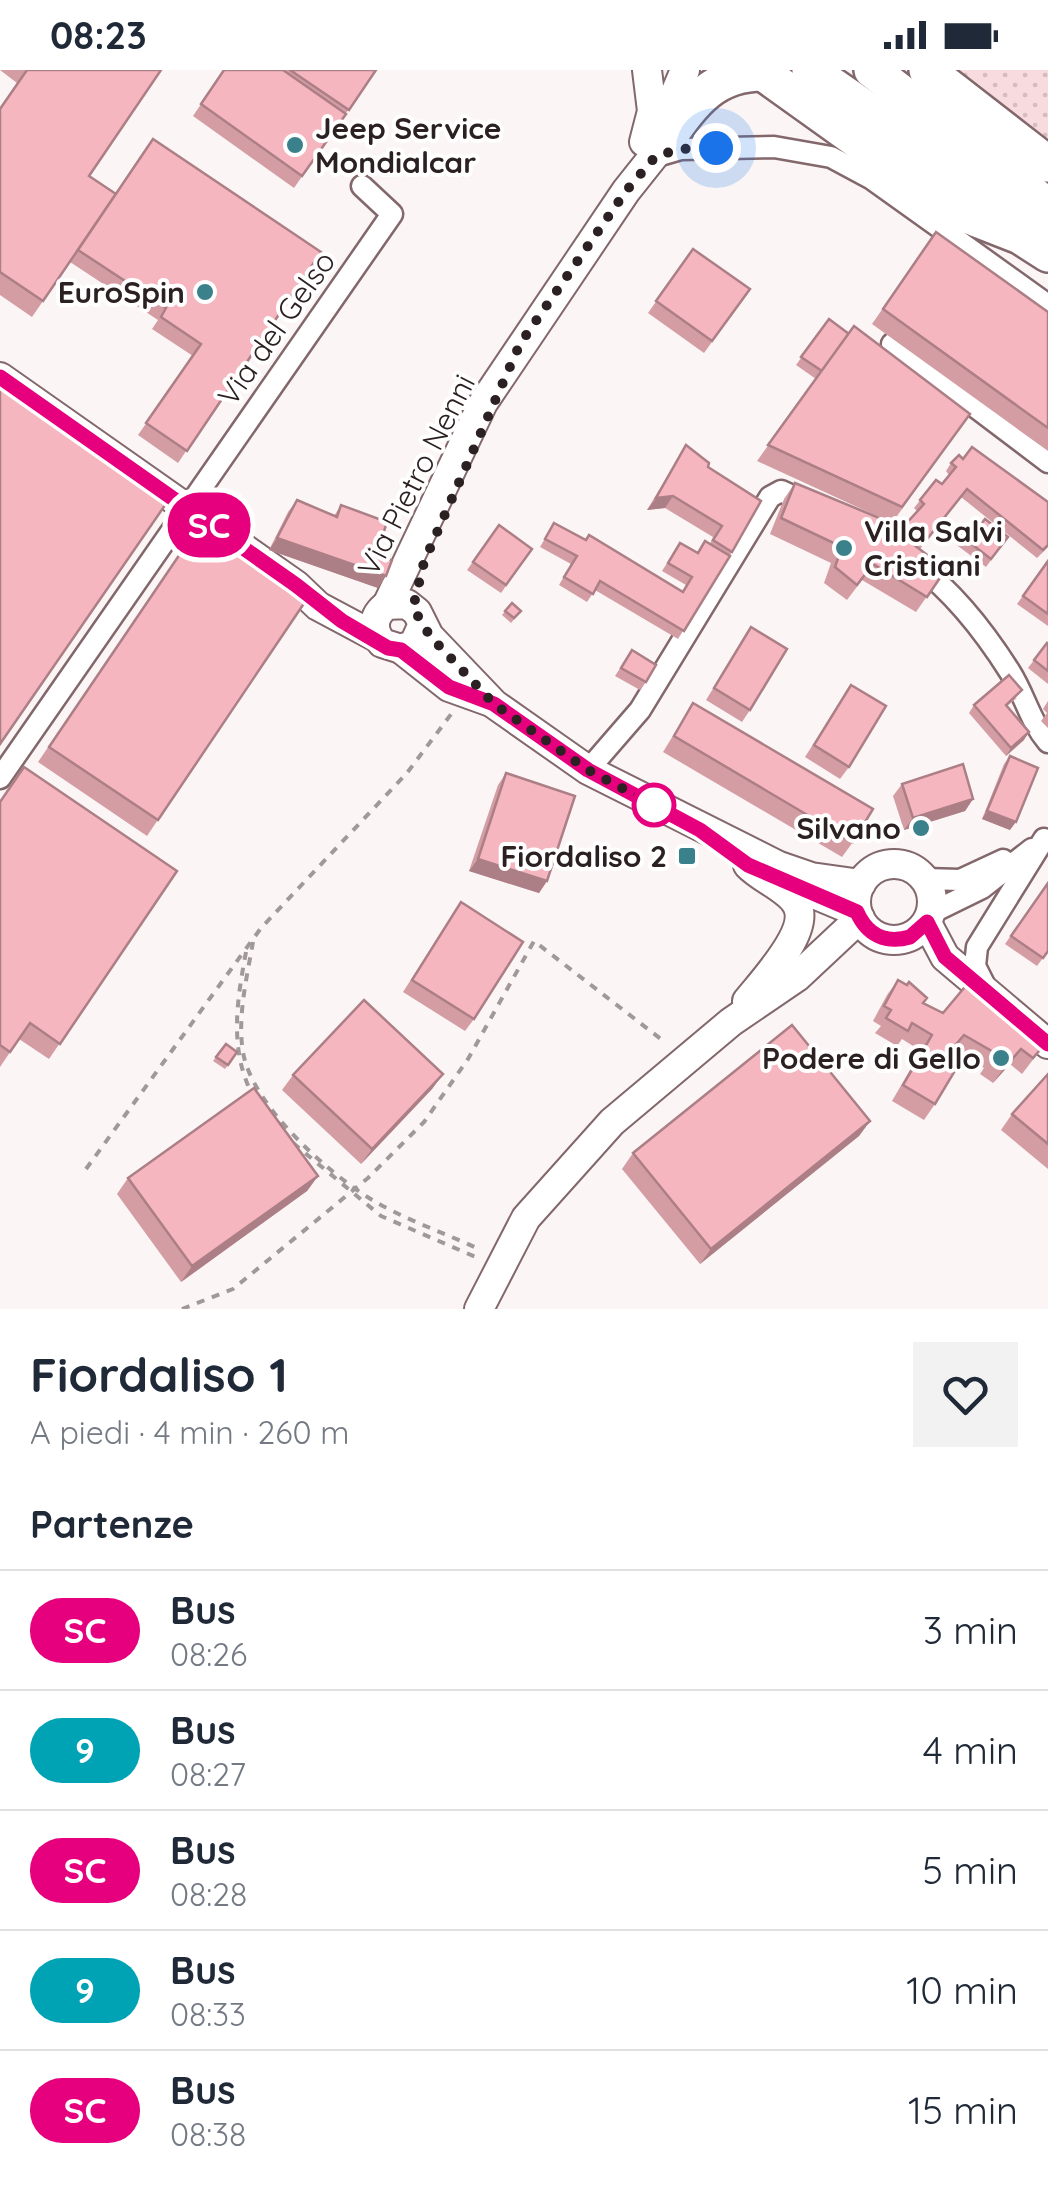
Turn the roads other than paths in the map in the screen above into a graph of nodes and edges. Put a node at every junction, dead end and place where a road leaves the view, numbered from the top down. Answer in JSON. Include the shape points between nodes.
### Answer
{"nodes":[{"id":1,"x":647,"y":70,"type":"edge"},
{"id":2,"x":685,"y":70,"type":"edge"},
{"id":3,"x":810,"y":70,"type":"edge"},
{"id":4,"x":872,"y":70,"type":"edge"},
{"id":5,"x":927,"y":70,"type":"edge"},
{"id":6,"x":761,"y":71,"type":"edge"},
{"id":7,"x":660,"y":149,"type":"junction"},
{"id":8,"x":1048,"y":164,"type":"edge"},
{"id":9,"x":362,"y":186,"type":"dead end"},
{"id":10,"x":626,"y":191,"type":"junction"},
{"id":11,"x":1048,"y":206,"type":"edge"},
{"id":12,"x":1048,"y":236,"type":"edge"},
{"id":13,"x":1048,"y":254,"type":"edge"},
{"id":14,"x":1048,"y":306,"type":"edge"},
{"id":15,"x":892,"y":344,"type":"dead end"},
{"id":16,"x":0,"y":377,"type":"edge"},
{"id":17,"x":1048,"y":462,"type":"edge"},
{"id":18,"x":187,"y":510,"type":"junction"},
{"id":19,"x":831,"y":512,"type":"edge"},
{"id":20,"x":896,"y":549,"type":"edge"},
{"id":21,"x":396,"y":623,"type":"junction"},
{"id":22,"x":1048,"y":742,"type":"edge"},
{"id":23,"x":588,"y":770,"type":"junction"},
{"id":24,"x":0,"y":778,"type":"edge"},
{"id":25,"x":700,"y":830,"type":"junction"},
{"id":26,"x":1046,"y":837,"type":"edge"},
{"id":27,"x":748,"y":865,"type":"junction"},
{"id":28,"x":925,"y":879,"type":"junction"},
{"id":29,"x":864,"y":913,"type":"junction"},
{"id":30,"x":929,"y":918,"type":"junction"},
{"id":31,"x":989,"y":994,"type":"junction"},
{"id":32,"x":731,"y":1022,"type":"junction"},
{"id":33,"x":1048,"y":1044,"type":"edge"},
{"id":34,"x":479,"y":1309,"type":"edge"}],
"edges":[{"from":1,"to":10,"type":"street","name":"Via Pietro Nenni","via":[[649,128]]},
{"from":2,"to":7,"type":"street","name":"Via Pietro Nenni"},
{"from":3,"to":12,"type":"highway"},
{"from":4,"to":11,"type":"highway"},
{"from":5,"to":8,"type":"highway"},
{"from":6,"to":7,"type":"highway","via":[[706,89]]},
{"from":6,"to":13,"type":"highway","via":[[956,211]]},
{"from":7,"to":10,"type":"street","name":"Via Pietro Nenni"},
{"from":7,"to":14,"type":"street","via":[[774,148],[831,157]]},
{"from":9,"to":18,"type":"street","name":"Via del Gelso","via":[[392,214]]},
{"from":10,"to":21,"type":"street","name":"Via Pietro Nenni","via":[[483,402]]},
{"from":15,"to":17,"type":"street"},
{"from":16,"to":18,"type":"street"},
{"from":18,"to":21,"type":"street","via":[[330,614]]},
{"from":18,"to":24,"type":"street"},
{"from":19,"to":23,"type":"street","via":[[781,492],[770,497],[640,710]]},
{"from":20,"to":22,"type":"street","via":[[940,582],[1010,671]]},
{"from":21,"to":23,"type":"street","via":[[449,687],[494,704]]},
{"from":23,"to":25,"type":"street"},
{"from":25,"to":27,"type":"street"},
{"from":25,"to":29,"type":"street","via":[[797,873]]},
{"from":26,"to":28,"type":"street","via":[[970,878]]},
{"from":26,"to":30,"type":"street","via":[[982,888]]},
{"from":26,"to":31,"type":"street","via":[[977,947],[976,966]]},
{"from":27,"to":29,"type":"street"},
{"from":27,"to":32,"type":"street","via":[[794,901],[799,920],[789,946]]},
{"from":28,"to":29,"type":"street","via":[[908,866],[886,864]]},
{"from":28,"to":30,"type":"street","via":[[933,902]]},
{"from":29,"to":30,"type":"street","via":[[910,937]]},
{"from":29,"to":32,"type":"street","via":[[797,976]]},
{"from":30,"to":31,"type":"street","via":[[945,957]]},
{"from":31,"to":33,"type":"street"},
{"from":32,"to":34,"type":"street","via":[[612,1122],[526,1218]]}]}
